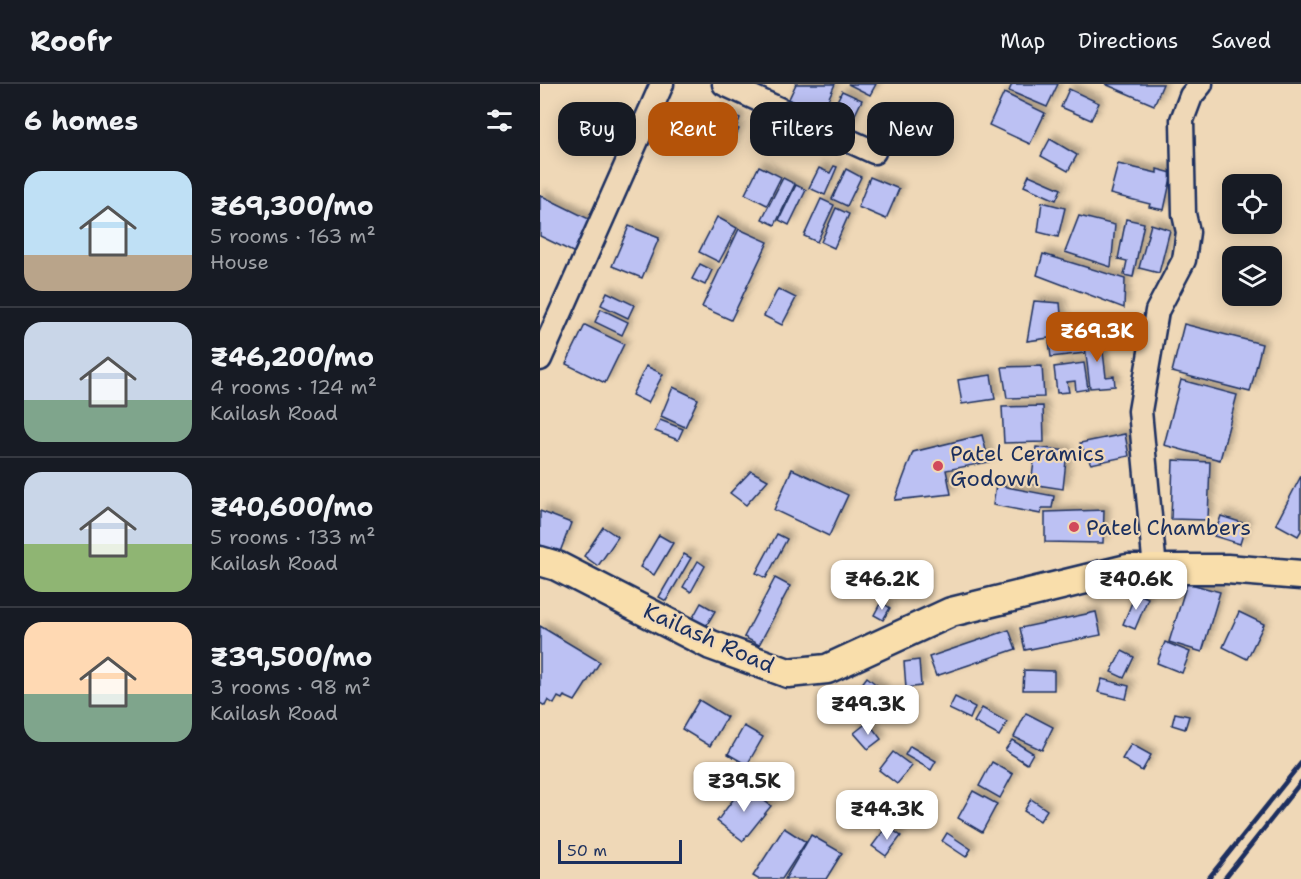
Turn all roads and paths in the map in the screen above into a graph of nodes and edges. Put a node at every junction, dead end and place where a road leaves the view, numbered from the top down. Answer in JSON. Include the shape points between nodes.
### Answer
{"nodes":[{"id":1,"x":662,"y":84,"type":"edge"},
{"id":2,"x":724,"y":84,"type":"edge"},
{"id":3,"x":1201,"y":84,"type":"edge"},
{"id":4,"x":867,"y":149,"type":"edge"},
{"id":5,"x":540,"y":359,"type":"edge"},
{"id":6,"x":540,"y":561,"type":"edge"},
{"id":7,"x":1155,"y":569,"type":"junction"},
{"id":8,"x":1301,"y":575,"type":"edge"}],
"edges":[{"from":1,"to":5,"type":"street"},
{"from":2,"to":4,"type":"street"},
{"from":3,"to":7,"type":"street","via":[[1191,96],[1182,120],[1184,214],[1188,232],[1185,260],[1156,312],[1140,411]]},
{"from":6,"to":7,"type":"main road","name":"Kailash Road","via":[[557,566],[711,645],[788,673],[827,669],[951,612],[1127,569]]},
{"from":7,"to":8,"type":"main road","name":"Kailash Road"}]}
